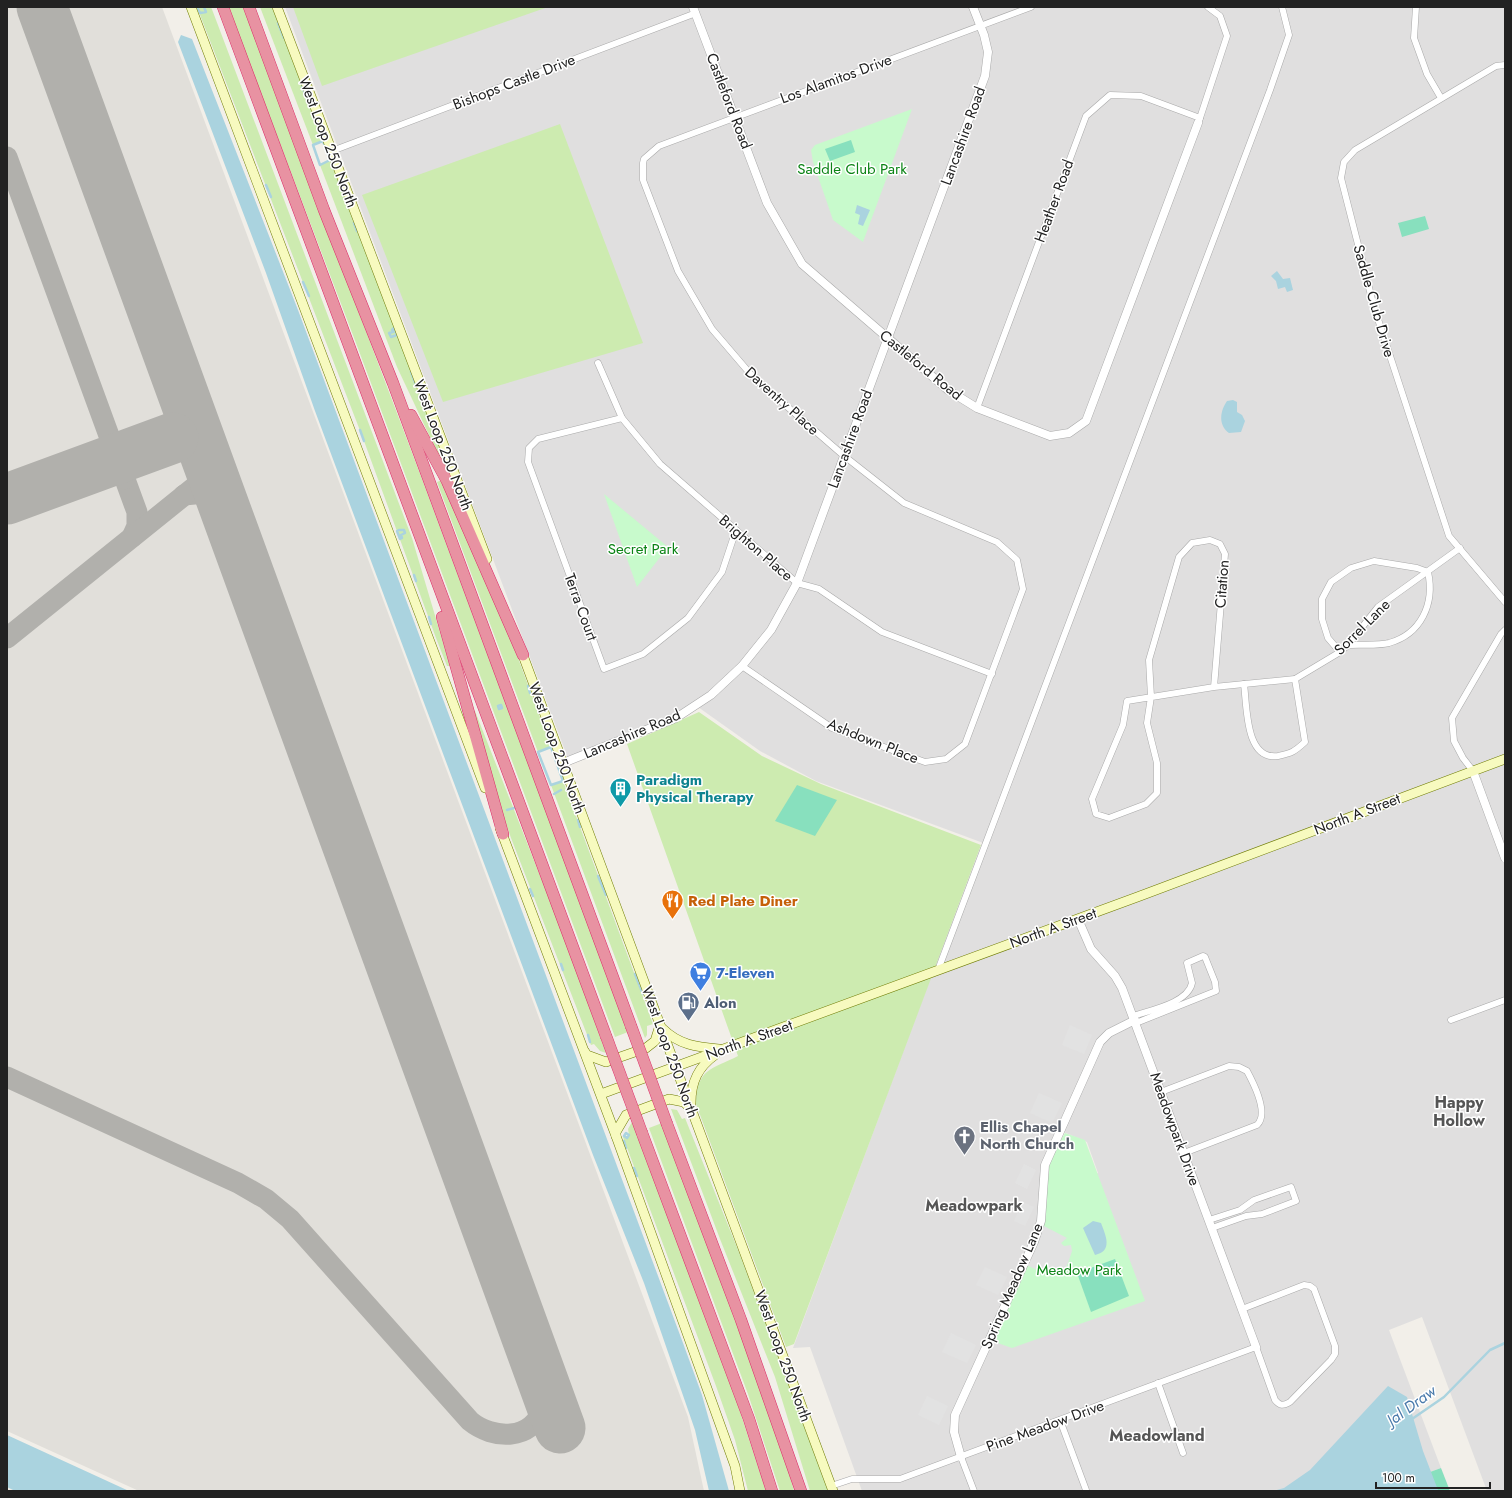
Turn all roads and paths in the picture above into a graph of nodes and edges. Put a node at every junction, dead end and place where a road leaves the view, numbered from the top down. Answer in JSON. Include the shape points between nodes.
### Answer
{"nodes":[{"id":1,"x":191,"y":7,"type":"edge"},
{"id":2,"x":222,"y":7,"type":"edge"},
{"id":3,"x":250,"y":7,"type":"edge"},
{"id":4,"x":277,"y":7,"type":"edge"},
{"id":5,"x":974,"y":7,"type":"edge"},
{"id":6,"x":1032,"y":7,"type":"edge"},
{"id":7,"x":1208,"y":7,"type":"edge"},
{"id":8,"x":1282,"y":7,"type":"edge"},
{"id":9,"x":1416,"y":7,"type":"edge"},
{"id":10,"x":694,"y":10,"type":"edge"},
{"id":11,"x":980,"y":26,"type":"junction"},
{"id":12,"x":1505,"y":65,"type":"edge"},
{"id":13,"x":1441,"y":98,"type":"junction"},
{"id":14,"x":735,"y":117,"type":"junction"},
{"id":15,"x":1199,"y":120,"type":"junction"},
{"id":16,"x":332,"y":151,"type":"junction"},
{"id":17,"x":644,"y":159,"type":"joint"},
{"id":18,"x":887,"y":338,"type":"junction"},
{"id":19,"x":598,"y":363,"type":"dead end"},
{"id":20,"x":393,"y":383,"type":"junction"},
{"id":21,"x":977,"y":408,"type":"junction"},
{"id":22,"x":622,"y":418,"type":"junction"},
{"id":23,"x":844,"y":455,"type":"junction"},
{"id":24,"x":416,"y":530,"type":"junction"},
{"id":25,"x":736,"y":530,"type":"junction"},
{"id":26,"x":1460,"y":548,"type":"junction"},
{"id":27,"x":1018,"y":560,"type":"joint"},
{"id":28,"x":1428,"y":572,"type":"junction"},
{"id":29,"x":797,"y":583,"type":"junction"},
{"id":30,"x":1505,"y":602,"type":"edge"},
{"id":31,"x":1505,"y":630,"type":"edge"},
{"id":32,"x":1348,"y":645,"type":"junction"},
{"id":33,"x":1340,"y":652,"type":"junction"},
{"id":34,"x":523,"y":655,"type":"junction"},
{"id":35,"x":742,"y":666,"type":"junction"},
{"id":36,"x":992,"y":674,"type":"junction"},
{"id":37,"x":1295,"y":679,"type":"junction"},
{"id":38,"x":1244,"y":684,"type":"junction"},
{"id":39,"x":1214,"y":686,"type":"junction"},
{"id":40,"x":1151,"y":697,"type":"junction"},
{"id":41,"x":1505,"y":759,"type":"edge"},
{"id":42,"x":562,"y":763,"type":"junction"},
{"id":43,"x":1473,"y":771,"type":"junction"},
{"id":44,"x":503,"y":834,"type":"junction"},
{"id":45,"x":1505,"y":858,"type":"edge"},
{"id":46,"x":1078,"y":919,"type":"junction"},
{"id":47,"x":938,"y":970,"type":"junction"},
{"id":48,"x":1185,"y":996,"type":"junction"},
{"id":49,"x":1505,"y":1000,"type":"edge"},
{"id":50,"x":1190,"y":1002,"type":"junction"},
{"id":51,"x":1134,"y":1020,"type":"junction"},
{"id":52,"x":1451,"y":1020,"type":"dead end"},
{"id":53,"x":660,"y":1025,"type":"junction"},
{"id":54,"x":723,"y":1049,"type":"junction"},
{"id":55,"x":585,"y":1052,"type":"junction"},
{"id":56,"x":675,"y":1067,"type":"junction"},
{"id":57,"x":1161,"y":1092,"type":"junction"},
{"id":58,"x":601,"y":1094,"type":"junction"},
{"id":59,"x":692,"y":1110,"type":"junction"},
{"id":60,"x":616,"y":1136,"type":"junction"},
{"id":61,"x":1184,"y":1153,"type":"junction"},
{"id":62,"x":1245,"y":1207,"type":"junction"},
{"id":63,"x":1248,"y":1215,"type":"junction"},
{"id":64,"x":1209,"y":1220,"type":"junction"},
{"id":65,"x":1212,"y":1228,"type":"junction"},
{"id":66,"x":1242,"y":1309,"type":"junction"},
{"id":67,"x":1256,"y":1347,"type":"junction"},
{"id":68,"x":1158,"y":1383,"type":"junction"},
{"id":69,"x":1060,"y":1420,"type":"junction"},
{"id":70,"x":1183,"y":1453,"type":"dead end"},
{"id":71,"x":961,"y":1457,"type":"junction"},
{"id":72,"x":832,"y":1488,"type":"edge"},
{"id":73,"x":1086,"y":1490,"type":"dead end"},
{"id":74,"x":740,"y":1491,"type":"edge"},
{"id":75,"x":772,"y":1491,"type":"edge"},
{"id":76,"x":801,"y":1491,"type":"edge"},
{"id":77,"x":974,"y":1491,"type":"edge"}],
"edges":[{"from":1,"to":44,"type":"main road"},
{"from":2,"to":24,"type":"highway"},
{"from":3,"to":20,"type":"highway","via":[[324,210]]},
{"from":4,"to":16,"type":"main road","name":"West Loop 250 North"},
{"from":5,"to":11,"type":"street","name":"Lancashire Road"},
{"from":6,"to":11,"type":"street","name":"Los Alamitos Drive"},
{"from":7,"to":15,"type":"street","name":"Castleford Road","via":[[1220,16],[1227,36]]},
{"from":8,"to":47,"type":"street","via":[[1289,35],[1270,90]]},
{"from":9,"to":13,"type":"street","via":[[1414,38],[1427,74]]},
{"from":10,"to":14,"type":"street","name":"Castleford Road"},
{"from":10,"to":16,"type":"street","name":"Bishops Castle Drive"},
{"from":11,"to":14,"type":"street","name":"Los Alamitos Drive"},
{"from":11,"to":18,"type":"street","name":"Lancashire Road","via":[[988,52],[985,76]]},
{"from":12,"to":13,"type":"street","name":"Saddle Club Drive","via":[[1496,66]]},
{"from":13,"to":26,"type":"street","name":"Saddle Club Drive","via":[[1355,150],[1344,162],[1341,178],[1374,307],[1449,536]]},
{"from":14,"to":17,"type":"street","name":"Los Alamitos Drive","via":[[659,146]]},
{"from":14,"to":18,"type":"street","name":"Castleford Road","via":[[767,203],[802,264]]},
{"from":15,"to":21,"type":"street","name":"Heather Road","via":[[1141,96],[1110,95],[1086,116]]},
{"from":15,"to":21,"type":"street","name":"Castleford Road","via":[[1086,421],[1069,434],[1050,436]]},
{"from":16,"to":34,"type":"main road","name":"West Loop 250 North"},
{"from":17,"to":23,"type":"street","name":"Daventry Place","via":[[643,180],[678,271],[712,329],[753,377]]},
{"from":18,"to":21,"type":"street","name":"Castleford Road","via":[[948,390]]},
{"from":18,"to":23,"type":"street","name":"Lancashire Road"},
{"from":19,"to":22,"type":"street","name":"Brighton Place"},
{"from":20,"to":34,"type":"highway","via":[[447,481]]},
{"from":20,"to":76,"type":"highway","bridge":true,"via":[[741,1320]]},
{"from":22,"to":25,"type":"street","name":"Brighton Place","via":[[660,464]]},
{"from":22,"to":25,"type":"street","name":"Terra Court","via":[[538,439],[529,448],[528,462],[604,669],[643,654],[688,618],[722,572]]},
{"from":23,"to":27,"type":"street","name":"Daventry Place","via":[[904,503],[997,542]]},
{"from":23,"to":29,"type":"street","name":"Lancashire Road"},
{"from":24,"to":44,"type":"highway"},
{"from":24,"to":75,"type":"highway","bridge":true,"via":[[749,1419]]},
{"from":25,"to":29,"type":"street","name":"Brighton Place"},
{"from":26,"to":28,"type":"street","name":"Sorrel Lane"},
{"from":26,"to":30,"type":"street","name":"Saddle Club Drive"},
{"from":27,"to":36,"type":"street","name":"Ashdown Place","via":[[1023,589]]},
{"from":28,"to":32,"type":"street","name":"Sorrel Lane","via":[[1378,607]]},
{"from":28,"to":32,"type":"street","via":[[1428,607],[1413,631],[1388,643]]},
{"from":28,"to":33,"type":"street","via":[[1374,561],[1351,568],[1331,582],[1322,599],[1322,619],[1328,638]]},
{"from":29,"to":35,"type":"street","name":"Lancashire Road","via":[[771,630]]},
{"from":29,"to":36,"type":"street","name":"Brighton Place","via":[[819,590],[882,632]]},
{"from":31,"to":43,"type":"street","via":[[1452,718],[1454,741]]},
{"from":32,"to":33,"type":"street","name":"Sorrel Lane"},
{"from":33,"to":37,"type":"street","name":"Sorrel Lane"},
{"from":34,"to":42,"type":"main road","name":"West Loop 250 North"},
{"from":35,"to":36,"type":"street","name":"Ashdown Place","via":[[832,728],[925,762],[946,759],[965,744]]},
{"from":35,"to":42,"type":"street","name":"Lancashire Road","via":[[711,695],[676,718]]},
{"from":37,"to":38,"type":"street"},
{"from":37,"to":38,"type":"street","via":[[1305,742],[1293,753],[1272,757],[1260,753],[1251,740]]},
{"from":38,"to":39,"type":"street"},
{"from":39,"to":40,"type":"street"},
{"from":39,"to":40,"type":"street","name":"Citation","via":[[1225,554],[1220,544],[1210,540],[1192,544],[1179,557],[1150,660]]},
{"from":40,"to":40,"type":"street","name":"Citation","via":[[1147,723],[1157,763],[1157,793],[1146,804],[1110,818],[1096,814],[1092,799],[1123,725],[1127,701]]},
{"from":41,"to":43,"type":"main road","name":"North A Street"},
{"from":42,"to":53,"type":"main road","name":"West Loop 250 North"},
{"from":43,"to":45,"type":"street"},
{"from":43,"to":46,"type":"main road","name":"North A Street"},
{"from":44,"to":55,"type":"main road"},
{"from":46,"to":47,"type":"main road","name":"North A Street"},
{"from":46,"to":51,"type":"street","name":"Meadowpark Drive","via":[[1091,949],[1122,988]]},
{"from":47,"to":54,"type":"main road","name":"North A Street"},
{"from":48,"to":50,"type":"street"},
{"from":48,"to":50,"type":"street","via":[[1192,983],[1187,963],[1204,956],[1216,990]]},
{"from":48,"to":51,"type":"street"},
{"from":49,"to":52,"type":"street"},
{"from":50,"to":51,"type":"street"},
{"from":51,"to":57,"type":"street","name":"Meadowpark Drive"},
{"from":51,"to":71,"type":"street","name":"Spring Meadow Lane","via":[[1109,1033],[1100,1042],[1045,1165],[1040,1223],[956,1415],[954,1432]]},
{"from":53,"to":54,"type":"main road","via":[[670,1036],[684,1044],[699,1048]]},
{"from":53,"to":55,"type":"main road","via":[[655,1042],[646,1048],[606,1062]]},
{"from":53,"to":56,"type":"main road","name":"West Loop 250 North"},
{"from":54,"to":56,"type":"main road","name":"North A Street"},
{"from":54,"to":59,"type":"main road","via":[[699,1068],[691,1092]]},
{"from":55,"to":58,"type":"main road"},
{"from":56,"to":58,"type":"main road","name":"North A Street"},
{"from":56,"to":59,"type":"main road","name":"West Loop 250 North"},
{"from":57,"to":61,"type":"street","name":"Meadowpark Drive"},
{"from":57,"to":61,"type":"street","via":[[1229,1066],[1248,1071],[1262,1109],[1261,1120],[1257,1125]]},
{"from":58,"to":60,"type":"main road"},
{"from":59,"to":60,"type":"main road","via":[[684,1102],[669,1099],[626,1115]]},
{"from":59,"to":72,"type":"main road","name":"West Loop 250 North"},
{"from":60,"to":74,"type":"main road","via":[[732,1458]]},
{"from":61,"to":64,"type":"street","name":"Meadowpark Drive"},
{"from":62,"to":63,"type":"street"},
{"from":62,"to":63,"type":"street","via":[[1254,1200],[1291,1187],[1296,1201],[1262,1214]]},
{"from":62,"to":64,"type":"street"},
{"from":63,"to":65,"type":"street"},
{"from":64,"to":65,"type":"street","name":"Meadowpark Drive"},
{"from":65,"to":66,"type":"street","name":"Meadowpark Drive"},
{"from":66,"to":67,"type":"street","name":"Meadowpark Drive"},
{"from":66,"to":67,"type":"street","via":[[1304,1285],[1310,1286],[1314,1288],[1335,1346],[1335,1354],[1290,1402],[1283,1405],[1275,1400]]},
{"from":67,"to":68,"type":"street","name":"Pine Meadow Drive"},
{"from":68,"to":69,"type":"street","name":"Pine Meadow Drive"},
{"from":68,"to":70,"type":"street"},
{"from":69,"to":71,"type":"street","name":"Pine Meadow Drive"},
{"from":69,"to":73,"type":"street"},
{"from":71,"to":72,"type":"street","name":"Pine Meadow Drive","via":[[900,1479],[852,1479]]},
{"from":71,"to":77,"type":"street"}]}
